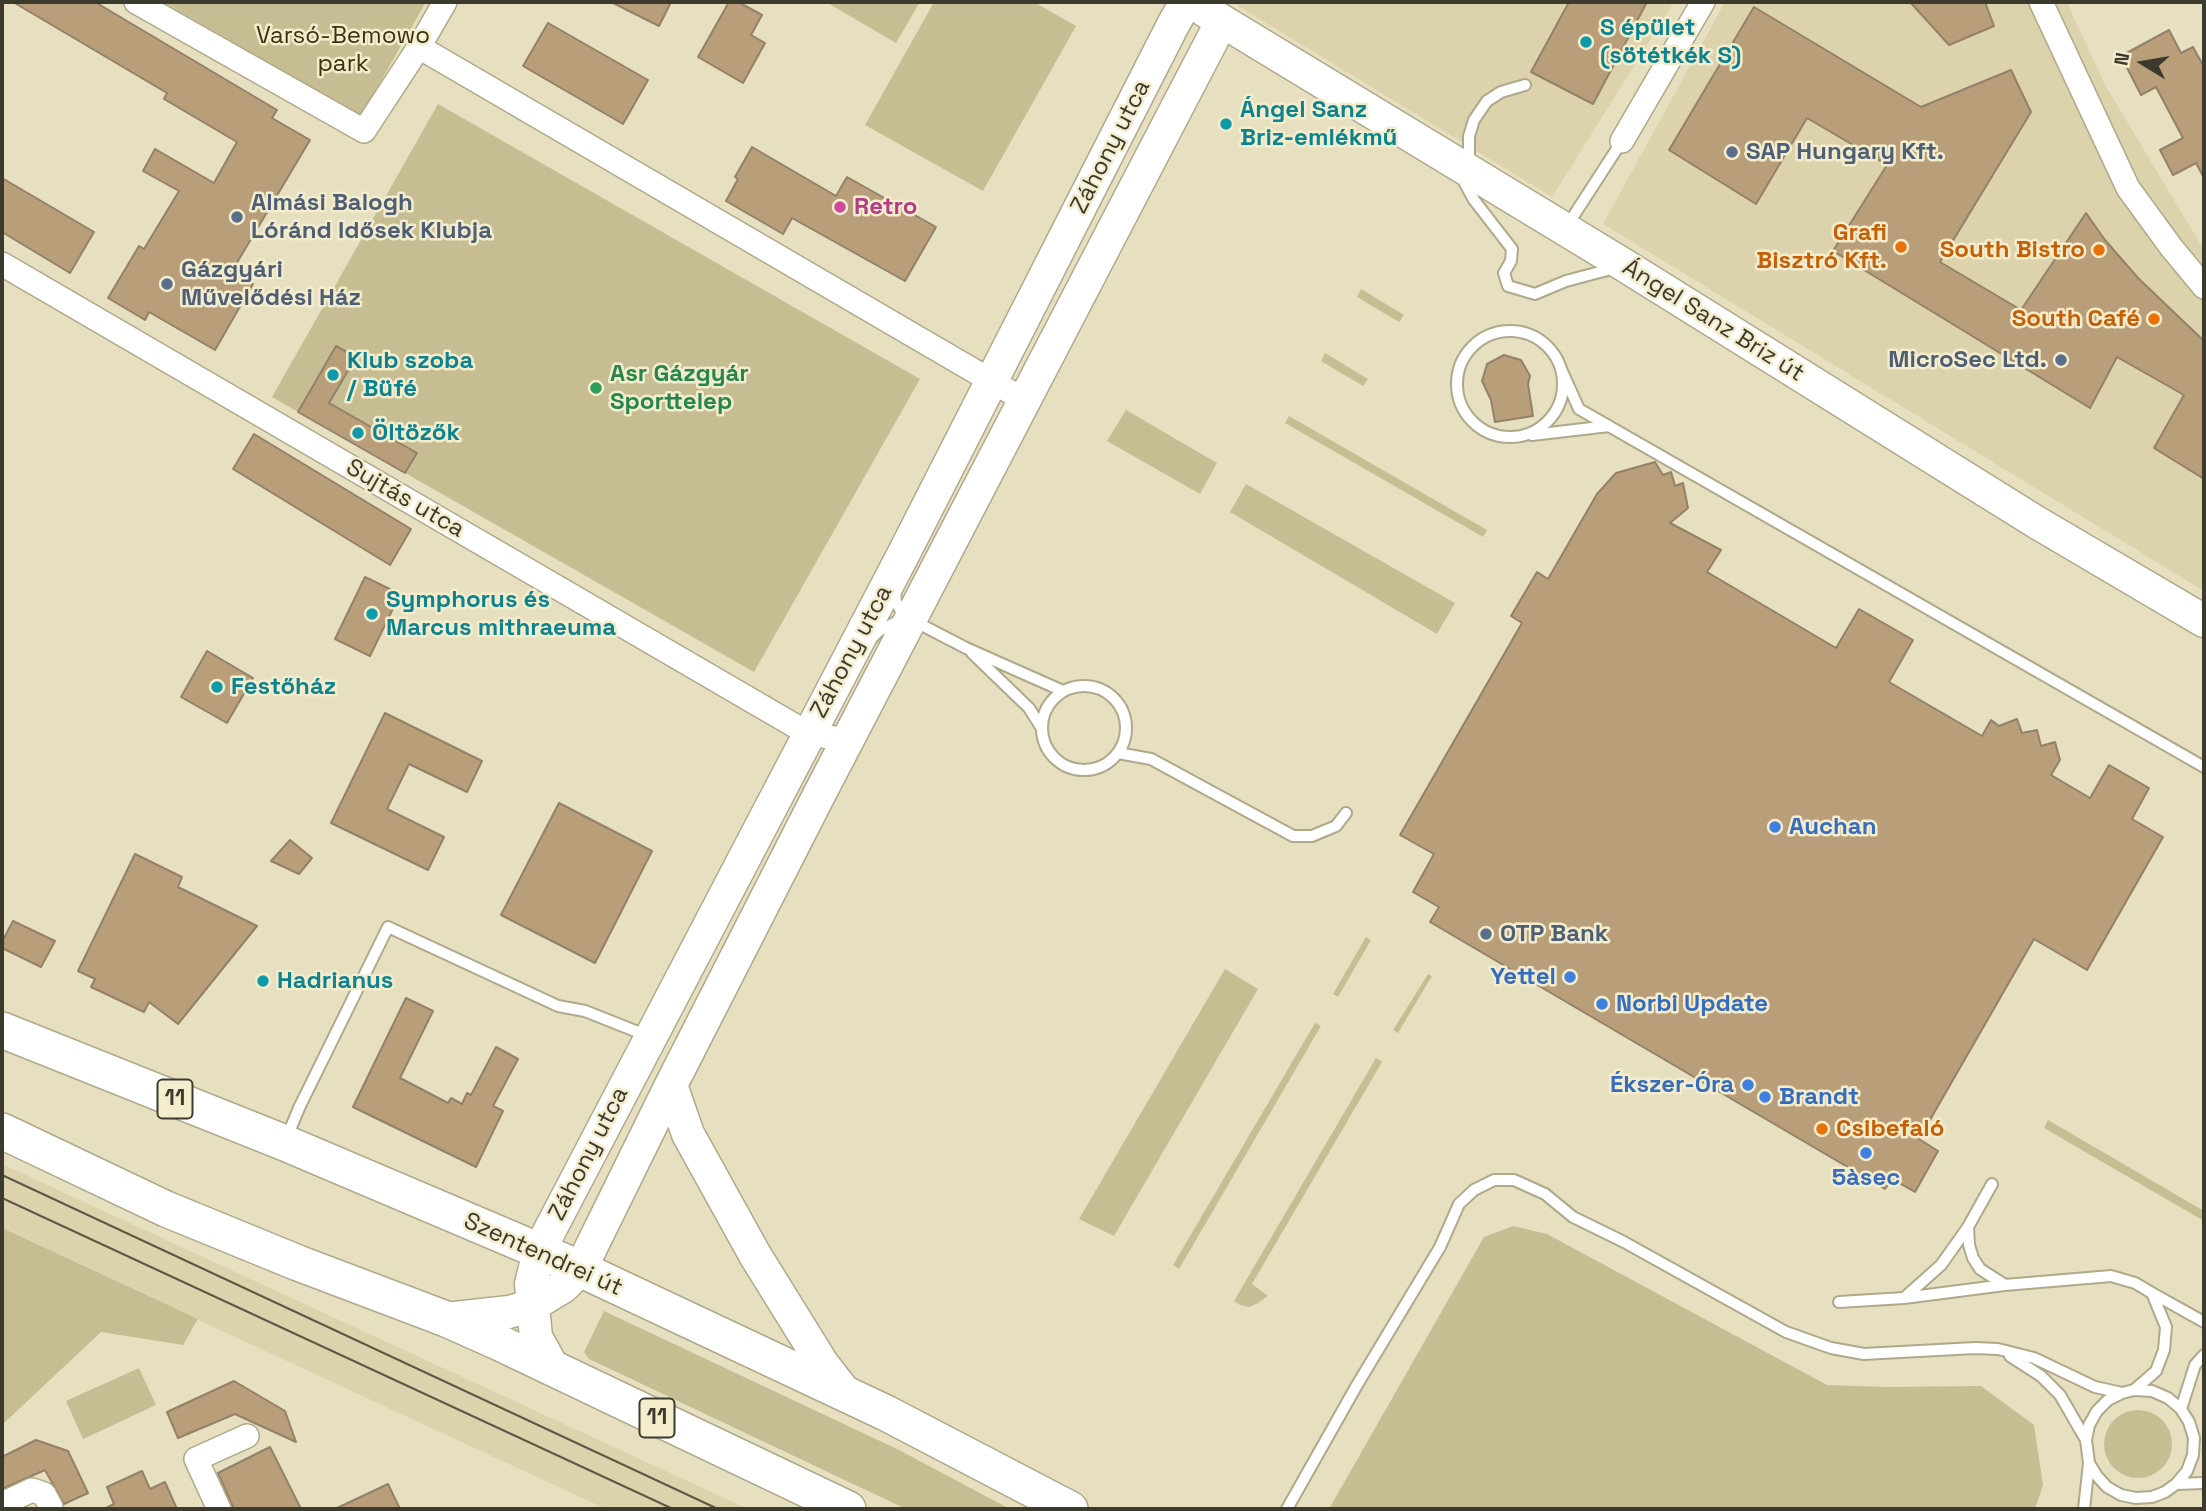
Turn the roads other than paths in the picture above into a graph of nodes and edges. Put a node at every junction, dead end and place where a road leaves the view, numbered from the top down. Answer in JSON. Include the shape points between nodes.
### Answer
{"nodes":[{"id":1,"x":136,"y":2,"type":"edge"},
{"id":2,"x":445,"y":2,"type":"edge"},
{"id":3,"x":1189,"y":2,"type":"edge"},
{"id":4,"x":1703,"y":2,"type":"edge"},
{"id":5,"x":2041,"y":2,"type":"edge"},
{"id":6,"x":1222,"y":21,"type":"junction"},
{"id":7,"x":419,"y":47,"type":"junction"},
{"id":8,"x":1525,"y":85,"type":"dead end"},
{"id":9,"x":1622,"y":141,"type":"joint"},
{"id":10,"x":1463,"y":167,"type":"junction"},
{"id":11,"x":1565,"y":229,"type":"junction"},
{"id":12,"x":2,"y":264,"type":"edge"},
{"id":13,"x":1625,"y":265,"type":"junction"},
{"id":14,"x":2204,"y":286,"type":"edge"},
{"id":15,"x":1561,"y":369,"type":"junction"},
{"id":16,"x":990,"y":383,"type":"junction"},
{"id":17,"x":1024,"y":400,"type":"junction"},
{"id":18,"x":1609,"y":426,"type":"junction"},
{"id":19,"x":1525,"y":435,"type":"junction"},
{"id":20,"x":904,"y":553,"type":"junction"},
{"id":21,"x":912,"y":620,"type":"junction"},
{"id":22,"x":2204,"y":621,"type":"edge"},
{"id":23,"x":966,"y":648,"type":"junction"},
{"id":24,"x":845,"y":666,"type":"junction"},
{"id":25,"x":1063,"y":691,"type":"junction"},
{"id":26,"x":1041,"y":727,"type":"junction"},
{"id":27,"x":809,"y":734,"type":"junction"},
{"id":28,"x":849,"y":740,"type":"junction"},
{"id":29,"x":1118,"y":753,"type":"junction"},
{"id":30,"x":2204,"y":767,"type":"edge"},
{"id":31,"x":819,"y":795,"type":"junction"},
{"id":32,"x":1346,"y":813,"type":"dead end"},
{"id":33,"x":2,"y":1030,"type":"edge"},
{"id":34,"x":650,"y":1037,"type":"junction"},
{"id":35,"x":671,"y":1086,"type":"junction"},
{"id":36,"x":2,"y":1131,"type":"edge"},
{"id":37,"x":285,"y":1143,"type":"junction"},
{"id":38,"x":1992,"y":1184,"type":"dead end"},
{"id":39,"x":1968,"y":1227,"type":"junction"},
{"id":40,"x":539,"y":1251,"type":"junction"},
{"id":41,"x":580,"y":1270,"type":"junction"},
{"id":42,"x":2006,"y":1285,"type":"junction"},
{"id":43,"x":2152,"y":1293,"type":"junction"},
{"id":44,"x":1903,"y":1298,"type":"junction"},
{"id":45,"x":1839,"y":1302,"type":"dead end"},
{"id":46,"x":533,"y":1305,"type":"junction"},
{"id":47,"x":446,"y":1320,"type":"junction"},
{"id":48,"x":2204,"y":1322,"type":"edge"},
{"id":49,"x":1976,"y":1348,"type":"junction"},
{"id":50,"x":2204,"y":1355,"type":"edge"},
{"id":51,"x":553,"y":1368,"type":"junction"},
{"id":52,"x":2134,"y":1390,"type":"junction"},
{"id":53,"x":2122,"y":1393,"type":"junction"},
{"id":54,"x":846,"y":1394,"type":"junction"},
{"id":55,"x":2181,"y":1409,"type":"junction"},
{"id":56,"x":2189,"y":1422,"type":"junction"},
{"id":57,"x":2204,"y":1431,"type":"edge"},
{"id":58,"x":247,"y":1436,"type":"dead end"},
{"id":59,"x":2086,"y":1440,"type":"junction"},
{"id":60,"x":2089,"y":1463,"type":"junction"},
{"id":61,"x":2204,"y":1483,"type":"edge"},
{"id":62,"x":2176,"y":1484,"type":"junction"},
{"id":63,"x":2152,"y":1497,"type":"junction"},
{"id":64,"x":2,"y":1504,"type":"edge"},
{"id":65,"x":51,"y":1507,"type":"dead end"},
{"id":66,"x":219,"y":1509,"type":"edge"},
{"id":67,"x":848,"y":1509,"type":"edge"},
{"id":68,"x":1070,"y":1509,"type":"edge"},
{"id":69,"x":1287,"y":1509,"type":"edge"},
{"id":70,"x":2084,"y":1509,"type":"edge"},
{"id":71,"x":2139,"y":1509,"type":"edge"}],
"edges":[{"from":1,"to":7,"type":"street","via":[[364,131]]},
{"from":2,"to":7,"type":"street"},
{"from":3,"to":6,"type":"main road","name":"Ángel Sanz Briz út"},
{"from":3,"to":16,"type":"main road","name":"Záhony utca","via":[[1174,23]]},
{"from":4,"to":9,"type":"street"},
{"from":5,"to":14,"type":"street","via":[[2128,188]]},
{"from":6,"to":10,"type":"main road","name":"Ángel Sanz Briz út"},
{"from":6,"to":17,"type":"main road","name":"Záhony utca"},
{"from":7,"to":16,"type":"street"},
{"from":8,"to":10,"type":"lane","via":[[1487,101],[1474,120]]},
{"from":9,"to":11,"type":"lane"},
{"from":10,"to":11,"type":"main road","name":"Ángel Sanz Briz út"},
{"from":10,"to":13,"type":"lane","via":[[1474,200],[1511,249],[1504,273],[1507,286],[1535,294]]},
{"from":11,"to":13,"type":"main road","name":"Ángel Sanz Briz út"},
{"from":12,"to":27,"type":"street","name":"Sujtás utca"},
{"from":13,"to":22,"type":"main road","name":"Ángel Sanz Briz út","via":[[2036,522]]},
{"from":15,"to":18,"type":"lane","via":[[1579,410]]},
{"from":15,"to":19,"type":"lane","via":[[1563,385],[1553,416]]},
{"from":15,"to":19,"type":"lane","via":[[1540,340],[1506,331],[1481,340],[1463,359],[1458,394],[1463,411],[1490,434],[1507,438]]},
{"from":16,"to":17,"type":"street"},
{"from":16,"to":20,"type":"main road","name":"Záhony utca"},
{"from":17,"to":21,"type":"main road","name":"Záhony utca"},
{"from":18,"to":19,"type":"lane"},
{"from":18,"to":30,"type":"lane"},
{"from":20,"to":21,"type":"lane","via":[[896,602]]},
{"from":20,"to":24,"type":"main road","name":"Záhony utca"},
{"from":21,"to":23,"type":"lane"},
{"from":21,"to":24,"type":"lane","via":[[900,619],[879,631]]},
{"from":21,"to":28,"type":"main road","name":"Záhony utca"},
{"from":23,"to":25,"type":"lane"},
{"from":23,"to":26,"type":"lane","via":[[1029,708]]},
{"from":24,"to":27,"type":"main road","name":"Záhony utca"},
{"from":25,"to":26,"type":"lane","via":[[1051,702]]},
{"from":25,"to":29,"type":"lane","via":[[1089,686],[1115,699],[1125,719],[1124,743]]},
{"from":26,"to":29,"type":"lane","via":[[1050,753],[1071,769],[1097,768]]},
{"from":27,"to":28,"type":"street","name":"Sujtás utca"},
{"from":27,"to":31,"type":"street"},
{"from":27,"to":34,"type":"main road","name":"Záhony utca"},
{"from":28,"to":31,"type":"main road","name":"Záhony utca"},
{"from":29,"to":32,"type":"lane","via":[[1151,759],[1293,836],[1312,836],[1336,825]]},
{"from":31,"to":35,"type":"main road","name":"Záhony utca"},
{"from":33,"to":37,"type":"main road","name":"Szentendrei út","number":"11"},
{"from":34,"to":37,"type":"lane","via":[[584,1011],[558,1006],[388,927]]},
{"from":34,"to":40,"type":"main road","name":"Záhony utca"},
{"from":35,"to":41,"type":"main road","name":"Záhony utca"},
{"from":35,"to":54,"type":"main road","via":[[688,1135],[755,1255],[821,1363]]},
{"from":36,"to":47,"type":"main road","number":"11","via":[[166,1209]]},
{"from":37,"to":40,"type":"main road","name":"Szentendrei út","number":"11"},
{"from":38,"to":39,"type":"lane"},
{"from":39,"to":42,"type":"lane","via":[[1969,1245],[1980,1269]]},
{"from":39,"to":44,"type":"lane","via":[[1941,1265]]},
{"from":40,"to":41,"type":"main road","name":"Szentendrei út","number":"11"},
{"from":40,"to":46,"type":"main road","name":"Záhony utca","via":[[531,1284]]},
{"from":41,"to":46,"type":"main road","name":"Záhony utca","via":[[565,1286]]},
{"from":41,"to":54,"type":"main road","name":"Szentendrei út","number":"11"},
{"from":42,"to":43,"type":"lane","via":[[2111,1276]]},
{"from":42,"to":44,"type":"lane"},
{"from":43,"to":48,"type":"lane"},
{"from":43,"to":52,"type":"lane","via":[[2166,1327],[2164,1350],[2156,1371]]},
{"from":44,"to":45,"type":"lane"},
{"from":46,"to":47,"type":"main road","name":"Záhony utca"},
{"from":46,"to":51,"type":"main road","name":"Záhony utca","via":[[536,1337]]},
{"from":47,"to":51,"type":"main road","number":"11"},
{"from":49,"to":53,"type":"lane","via":[[2034,1358],[2095,1387]]},
{"from":49,"to":59,"type":"lane","via":[[2010,1356],[2042,1376],[2060,1395]]},
{"from":49,"to":69,"type":"lane","via":[[1864,1354],[1831,1348],[1786,1332],[1573,1217],[1545,1194],[1514,1180],[1494,1180],[1459,1204],[1440,1247]]},
{"from":50,"to":55,"type":"lane","via":[[2195,1365]]},
{"from":51,"to":67,"type":"main road","number":"11"},
{"from":52,"to":53,"type":"lane"},
{"from":52,"to":55,"type":"lane","via":[[2160,1394]]},
{"from":53,"to":59,"type":"lane","via":[[2097,1411]]},
{"from":54,"to":68,"type":"main road","name":"Szentendrei út","number":"11"},
{"from":55,"to":56,"type":"lane"},
{"from":56,"to":57,"type":"lane"},
{"from":56,"to":62,"type":"lane","via":[[2193,1455]]},
{"from":58,"to":66,"type":"street","via":[[196,1459]]},
{"from":59,"to":60,"type":"lane"},
{"from":60,"to":63,"type":"lane","via":[[2114,1491]]},
{"from":60,"to":70,"type":"lane"},
{"from":61,"to":62,"type":"lane"},
{"from":62,"to":63,"type":"lane"},
{"from":63,"to":71,"type":"lane"},
{"from":64,"to":65,"type":"street","via":[[32,1490],[44,1494]]}]}
